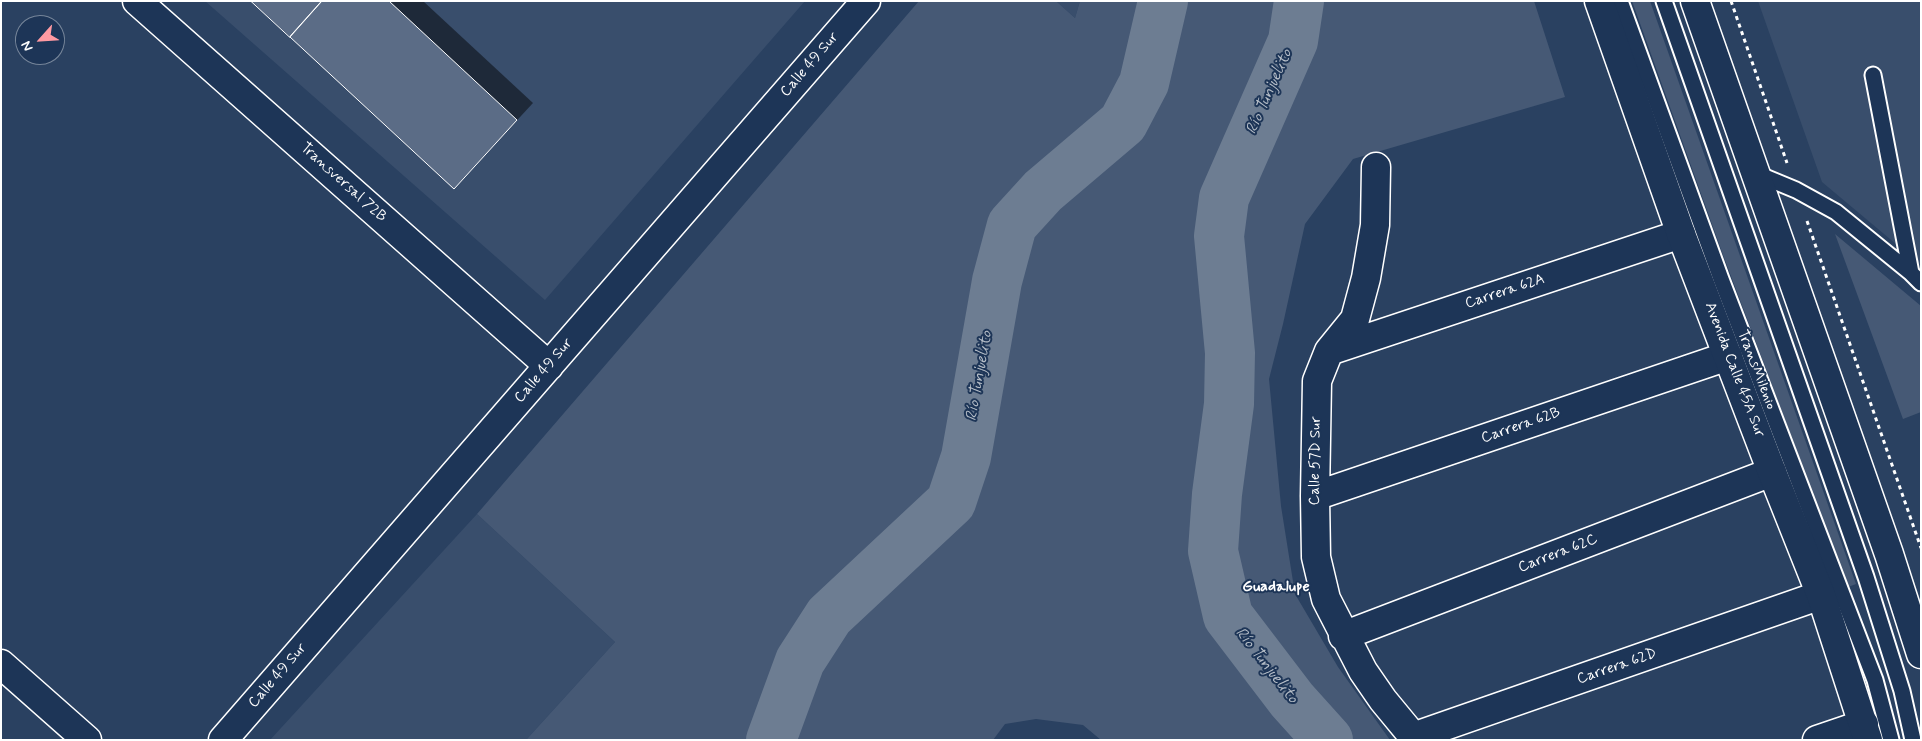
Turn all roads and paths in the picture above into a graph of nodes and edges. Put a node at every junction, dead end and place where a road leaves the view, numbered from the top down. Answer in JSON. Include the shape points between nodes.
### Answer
{"nodes":[{"id":1,"x":138,"y":1,"type":"edge"},
{"id":2,"x":866,"y":1,"type":"edge"},
{"id":3,"x":1598,"y":1,"type":"edge"},
{"id":4,"x":1620,"y":1,"type":"edge"},
{"id":5,"x":1664,"y":1,"type":"edge"},
{"id":6,"x":1695,"y":1,"type":"edge"},
{"id":7,"x":1732,"y":1,"type":"edge"},
{"id":8,"x":1873,"y":75,"type":"dead end"},
{"id":9,"x":1376,"y":167,"type":"dead end"},
{"id":10,"x":1755,"y":173,"type":"junction"},
{"id":11,"x":1796,"y":190,"type":"junction"},
{"id":12,"x":1681,"y":234,"type":"junction"},
{"id":13,"x":1916,"y":278,"type":"edge"},
{"id":14,"x":1328,"y":350,"type":"junction"},
{"id":15,"x":1728,"y":356,"type":"junction"},
{"id":16,"x":549,"y":366,"type":"junction"},
{"id":17,"x":1772,"y":472,"type":"junction"},
{"id":18,"x":1315,"y":496,"type":"junction"},
{"id":19,"x":1921,"y":548,"type":"edge"},
{"id":20,"x":1821,"y":595,"type":"junction"},
{"id":21,"x":1343,"y":636,"type":"junction"},
{"id":22,"x":1921,"y":654,"type":"edge"},
{"id":23,"x":1,"y":664,"type":"edge"},
{"id":24,"x":1866,"y":732,"type":"edge"},
{"id":25,"x":1414,"y":738,"type":"edge"},
{"id":26,"x":87,"y":740,"type":"edge"},
{"id":27,"x":223,"y":740,"type":"edge"},
{"id":28,"x":1818,"y":740,"type":"edge"},
{"id":29,"x":1891,"y":740,"type":"edge"},
{"id":30,"x":1913,"y":740,"type":"edge"}],
"edges":[{"from":1,"to":16,"type":"main road","name":"Transversal 72B"},
{"from":2,"to":16,"type":"main road","name":"Calle 49 Sur"},
{"from":3,"to":12,"type":"main road","name":"Avenida Calle 45A Sur"},
{"from":4,"to":29,"type":"lane","name":"TransMilenio","via":[[1721,279],[1875,680]]},
{"from":5,"to":30,"type":"lane","via":[[1866,577],[1902,691]]},
{"from":6,"to":10,"type":"main road"},
{"from":7,"to":11,"type":"path"},
{"from":8,"to":13,"type":"lane"},
{"from":9,"to":14,"type":"main road","name":"Calle 57D Sur","via":[[1375,225],[1366,278],[1355,318]]},
{"from":10,"to":11,"type":"lane"},
{"from":10,"to":22,"type":"main road"},
{"from":11,"to":13,"type":"lane","via":[[1836,212]]},
{"from":11,"to":19,"type":"path"},
{"from":12,"to":14,"type":"main road","name":"Carrera 62A"},
{"from":12,"to":15,"type":"main road","name":"Avenida Calle 45A Sur"},
{"from":14,"to":18,"type":"main road","name":"Calle 57D Sur","via":[[1317,381]]},
{"from":15,"to":17,"type":"main road","name":"Avenida Calle 45A Sur"},
{"from":15,"to":18,"type":"main road","name":"Carrera 62B"},
{"from":16,"to":27,"type":"main road","name":"Calle 49 Sur"},
{"from":17,"to":20,"type":"main road","name":"Avenida Calle 45A Sur"},
{"from":17,"to":21,"type":"main road","name":"Carrera 62C"},
{"from":18,"to":21,"type":"main road","name":"Calle 57D Sur","via":[[1316,557],[1326,599]]},
{"from":20,"to":24,"type":"main road","name":"Avenida Calle 45A Sur"},
{"from":20,"to":25,"type":"main road","name":"Carrera 62D"},
{"from":21,"to":25,"type":"main road","name":"Calle 57D Sur","via":[[1363,671]]},
{"from":23,"to":26,"type":"main road"},
{"from":24,"to":28,"type":"main road"}]}
